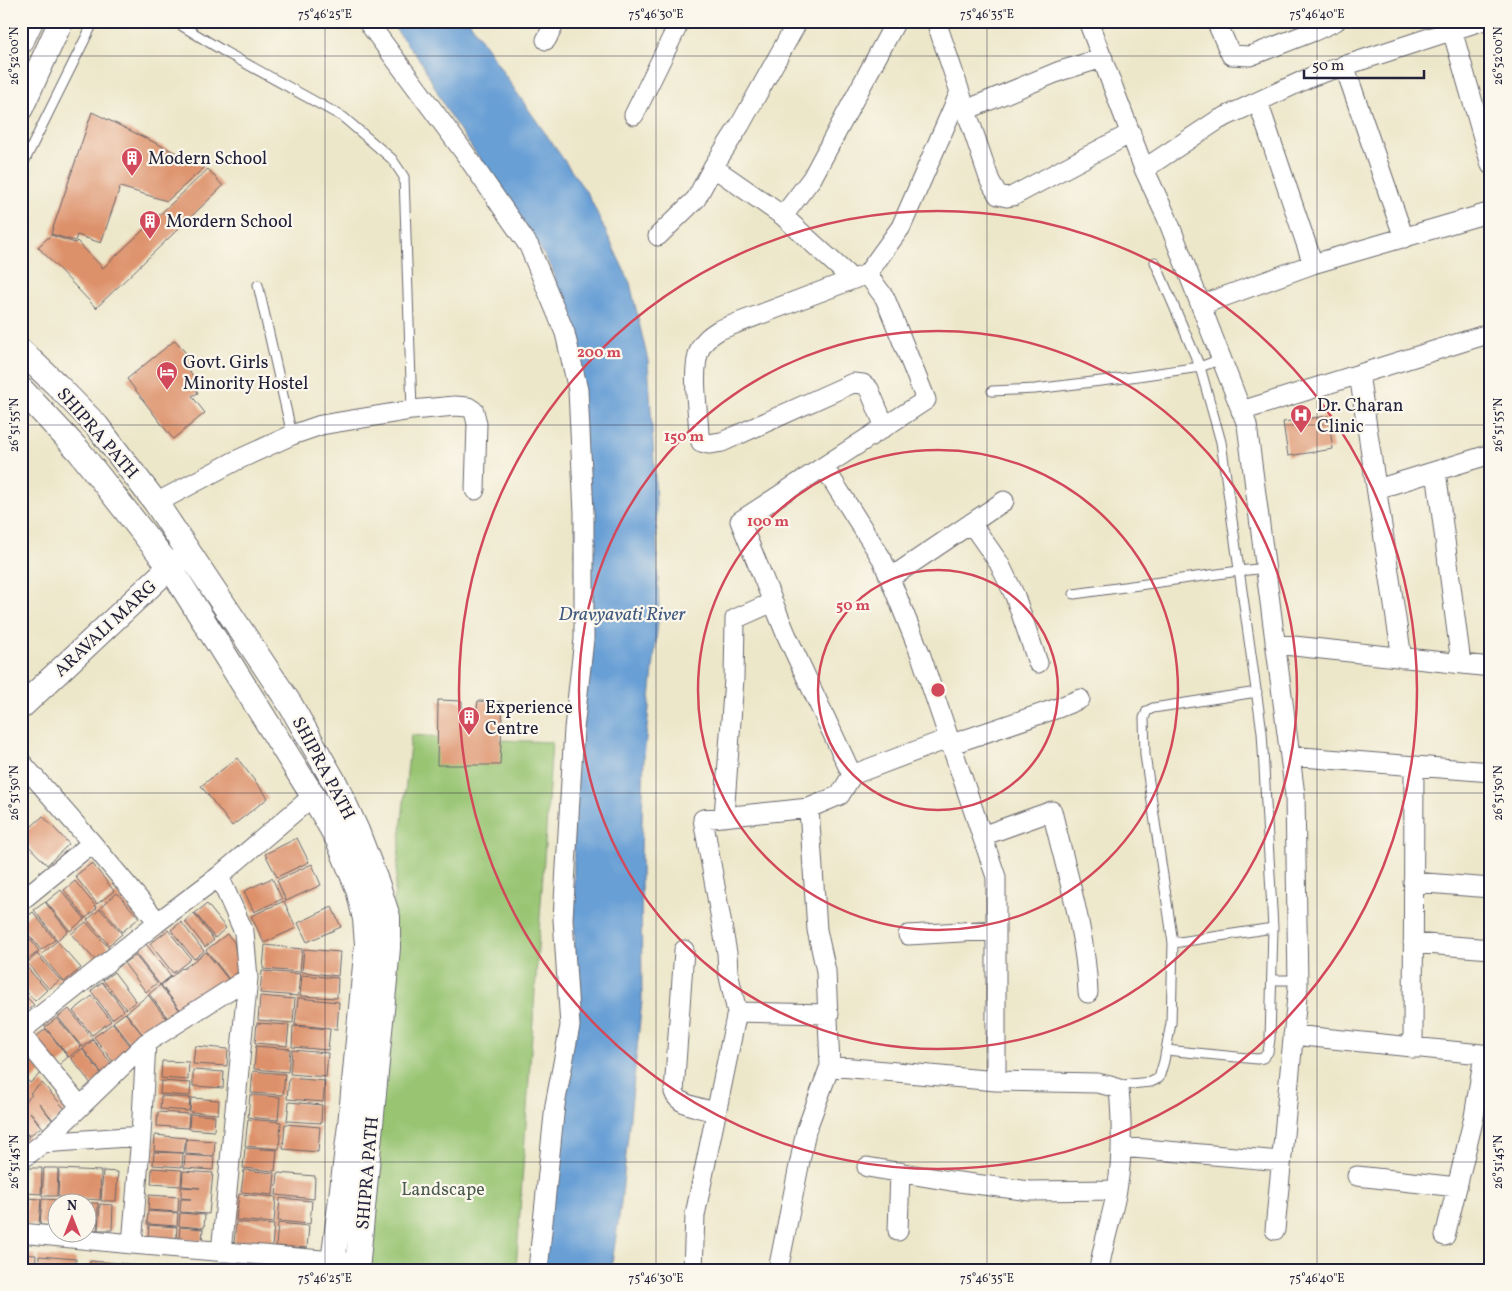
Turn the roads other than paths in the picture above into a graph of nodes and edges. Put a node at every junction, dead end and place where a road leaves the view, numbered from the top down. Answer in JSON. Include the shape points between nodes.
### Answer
{"nodes":[{"id":1,"x":31,"y":21,"type":"edge"},
{"id":2,"x":60,"y":21,"type":"edge"},
{"id":3,"x":94,"y":21,"type":"edge"},
{"id":4,"x":174,"y":21,"type":"edge"},
{"id":5,"x":367,"y":21,"type":"edge"},
{"id":6,"x":556,"y":21,"type":"edge"},
{"id":7,"x":680,"y":21,"type":"edge"},
{"id":8,"x":798,"y":21,"type":"edge"},
{"id":9,"x":896,"y":21,"type":"edge"},
{"id":10,"x":936,"y":21,"type":"edge"},
{"id":11,"x":1088,"y":21,"type":"edge"},
{"id":12,"x":1216,"y":21,"type":"edge"},
{"id":13,"x":1336,"y":21,"type":"edge"},
{"id":14,"x":1481,"y":21,"type":"edge"},
{"id":15,"x":1310,"y":27,"type":"edge"},
{"id":16,"x":1452,"y":30,"type":"junction"},
{"id":17,"x":546,"y":40,"type":"dead end"},
{"id":18,"x":21,"y":42,"type":"edge"},
{"id":19,"x":1103,"y":58,"type":"junction"},
{"id":20,"x":1344,"y":65,"type":"junction"},
{"id":21,"x":963,"y":101,"type":"junction"},
{"id":22,"x":1258,"y":102,"type":"junction"},
{"id":23,"x":21,"y":108,"type":"edge"},
{"id":24,"x":634,"y":115,"type":"dead end"},
{"id":25,"x":1131,"y":133,"type":"junction"},
{"id":26,"x":1491,"y":165,"type":"edge"},
{"id":27,"x":713,"y":167,"type":"junction"},
{"id":28,"x":21,"y":168,"type":"edge"},
{"id":29,"x":1144,"y":169,"type":"junction"},
{"id":30,"x":1491,"y":212,"type":"edge"},
{"id":31,"x":783,"y":216,"type":"junction"},
{"id":32,"x":658,"y":236,"type":"dead end"},
{"id":33,"x":1404,"y":238,"type":"junction"},
{"id":34,"x":1155,"y":262,"type":"dead end"},
{"id":35,"x":1313,"y":264,"type":"junction"},
{"id":36,"x":859,"y":277,"type":"junction"},
{"id":37,"x":258,"y":285,"type":"dead end"},
{"id":38,"x":1201,"y":305,"type":"junction"},
{"id":39,"x":1491,"y":334,"type":"edge"},
{"id":40,"x":21,"y":351,"type":"edge"},
{"id":41,"x":1221,"y":359,"type":"junction"},
{"id":42,"x":1200,"y":367,"type":"junction"},
{"id":43,"x":1359,"y":374,"type":"junction"},
{"id":44,"x":21,"y":389,"type":"edge"},
{"id":45,"x":992,"y":391,"type":"dead end"},
{"id":46,"x":412,"y":410,"type":"junction"},
{"id":47,"x":1241,"y":411,"type":"junction"},
{"id":48,"x":885,"y":427,"type":"junction"},
{"id":49,"x":292,"y":435,"type":"junction"},
{"id":50,"x":1491,"y":454,"type":"edge"},
{"id":51,"x":824,"y":467,"type":"junction"},
{"id":52,"x":1436,"y":471,"type":"junction"},
{"id":53,"x":1376,"y":489,"type":"junction"},
{"id":54,"x":475,"y":490,"type":"dead end"},
{"id":55,"x":1004,"y":501,"type":"dead end"},
{"id":56,"x":156,"y":503,"type":"junction"},
{"id":57,"x":971,"y":523,"type":"junction"},
{"id":58,"x":190,"y":553,"type":"junction"},
{"id":59,"x":170,"y":567,"type":"junction"},
{"id":60,"x":1266,"y":568,"type":"junction"},
{"id":61,"x":1239,"y":570,"type":"junction"},
{"id":62,"x":890,"y":578,"type":"junction"},
{"id":63,"x":1074,"y":594,"type":"dead end"},
{"id":64,"x":773,"y":602,"type":"junction"},
{"id":65,"x":1275,"y":644,"type":"junction"},
{"id":66,"x":1402,"y":658,"type":"junction"},
{"id":67,"x":1038,"y":663,"type":"dead end"},
{"id":68,"x":1461,"y":664,"type":"junction"},
{"id":69,"x":1491,"y":666,"type":"edge"},
{"id":70,"x":1257,"y":692,"type":"junction"},
{"id":71,"x":1080,"y":699,"type":"dead end"},
{"id":72,"x":21,"y":706,"type":"edge"},
{"id":73,"x":951,"y":741,"type":"junction"},
{"id":74,"x":1290,"y":756,"type":"junction"},
{"id":75,"x":21,"y":762,"type":"edge"},
{"id":76,"x":1414,"y":766,"type":"junction"},
{"id":77,"x":1491,"y":772,"type":"edge"},
{"id":78,"x":852,"y":775,"type":"junction"},
{"id":79,"x":313,"y":796,"type":"junction"},
{"id":80,"x":808,"y":808,"type":"junction"},
{"id":81,"x":724,"y":817,"type":"junction"},
{"id":82,"x":982,"y":836,"type":"junction"},
{"id":83,"x":92,"y":843,"type":"junction"},
{"id":84,"x":219,"y":876,"type":"junction"},
{"id":85,"x":1413,"y":882,"type":"junction"},
{"id":86,"x":1491,"y":888,"type":"edge"},
{"id":87,"x":21,"y":901,"type":"edge"},
{"id":88,"x":158,"y":922,"type":"junction"},
{"id":89,"x":1273,"y":928,"type":"junction"},
{"id":90,"x":996,"y":930,"type":"junction"},
{"id":91,"x":908,"y":935,"type":"dead end"},
{"id":92,"x":1174,"y":943,"type":"junction"},
{"id":93,"x":1413,"y":943,"type":"junction"},
{"id":94,"x":1491,"y":949,"type":"edge"},
{"id":95,"x":684,"y":950,"type":"dead end"},
{"id":96,"x":248,"y":978,"type":"junction"},
{"id":97,"x":1272,"y":980,"type":"junction"},
{"id":98,"x":1298,"y":980,"type":"junction"},
{"id":99,"x":1088,"y":993,"type":"dead end"},
{"id":100,"x":737,"y":1012,"type":"junction"},
{"id":101,"x":829,"y":1014,"type":"junction"},
{"id":102,"x":21,"y":1033,"type":"edge"},
{"id":103,"x":1293,"y":1035,"type":"junction"},
{"id":104,"x":146,"y":1043,"type":"junction"},
{"id":105,"x":1413,"y":1048,"type":"junction"},
{"id":106,"x":1166,"y":1050,"type":"junction"},
{"id":107,"x":1487,"y":1055,"type":"edge"},
{"id":108,"x":830,"y":1066,"type":"junction"},
{"id":109,"x":996,"y":1081,"type":"junction"},
{"id":110,"x":1119,"y":1089,"type":"junction"},
{"id":111,"x":80,"y":1106,"type":"junction"},
{"id":112,"x":715,"y":1112,"type":"junction"},
{"id":113,"x":141,"y":1136,"type":"junction"},
{"id":114,"x":43,"y":1143,"type":"junction"},
{"id":115,"x":1122,"y":1147,"type":"junction"},
{"id":116,"x":21,"y":1160,"type":"edge"},
{"id":117,"x":1281,"y":1161,"type":"junction"},
{"id":118,"x":867,"y":1167,"type":"dead end"},
{"id":119,"x":900,"y":1172,"type":"junction"},
{"id":120,"x":1357,"y":1176,"type":"dead end"},
{"id":121,"x":1457,"y":1187,"type":"junction"},
{"id":122,"x":1117,"y":1190,"type":"junction"},
{"id":123,"x":1275,"y":1230,"type":"dead end"},
{"id":124,"x":898,"y":1231,"type":"dead end"},
{"id":125,"x":21,"y":1233,"type":"edge"},
{"id":126,"x":1445,"y":1236,"type":"dead end"},
{"id":127,"x":132,"y":1244,"type":"junction"},
{"id":128,"x":221,"y":1252,"type":"junction"},
{"id":129,"x":332,"y":1265,"type":"edge"},
{"id":130,"x":358,"y":1266,"type":"edge"},
{"id":131,"x":538,"y":1270,"type":"edge"},
{"id":132,"x":693,"y":1270,"type":"edge"},
{"id":133,"x":778,"y":1270,"type":"edge"},
{"id":134,"x":1099,"y":1270,"type":"edge"}],
"edges":[{"from":1,"to":18,"type":"street"},
{"from":2,"to":23,"type":"street"},
{"from":3,"to":28,"type":"lane"},
{"from":4,"to":46,"type":"lane","via":[[343,117],[392,159],[404,177]]},
{"from":5,"to":131,"type":"street","via":[[464,152],[528,246],[566,333],[578,390],[584,513],[584,629],[574,729],[563,919],[570,1026],[554,1105]]},
{"from":6,"to":17,"type":"street"},
{"from":7,"to":24,"type":"street"},
{"from":8,"to":27,"type":"street"},
{"from":9,"to":31,"type":"street","via":[[812,178]]},
{"from":10,"to":21,"type":"street"},
{"from":11,"to":19,"type":"street"},
{"from":12,"to":15,"type":"street","via":[[1231,55],[1238,56],[1250,56]]},
{"from":13,"to":15,"type":"street"},
{"from":14,"to":16,"type":"street"},
{"from":16,"to":20,"type":"street"},
{"from":16,"to":26,"type":"street"},
{"from":19,"to":21,"type":"street"},
{"from":19,"to":25,"type":"street"},
{"from":20,"to":22,"type":"street"},
{"from":20,"to":33,"type":"street"},
{"from":21,"to":25,"type":"street","via":[[990,181],[998,195],[1007,197]]},
{"from":21,"to":36,"type":"street","via":[[901,226]]},
{"from":22,"to":29,"type":"street","via":[[1218,120]]},
{"from":22,"to":35,"type":"street"},
{"from":25,"to":29,"type":"street"},
{"from":27,"to":31,"type":"street"},
{"from":27,"to":32,"type":"street","via":[[696,200]]},
{"from":29,"to":38,"type":"street"},
{"from":30,"to":33,"type":"street"},
{"from":31,"to":36,"type":"street"},
{"from":33,"to":35,"type":"street"},
{"from":34,"to":42,"type":"lane"},
{"from":35,"to":38,"type":"street"},
{"from":36,"to":48,"type":"street","via":[[885,298],[926,400]]},
{"from":36,"to":48,"type":"street","via":[[719,330],[707,338],[695,365],[699,434],[701,442],[722,442],[853,383],[863,384],[869,389]]},
{"from":37,"to":49,"type":"lane"},
{"from":38,"to":41,"type":"street"},
{"from":39,"to":43,"type":"street"},
{"from":40,"to":56,"type":"street","name":"SHIPRA PATH","via":[[97,426]]},
{"from":41,"to":42,"type":"lane"},
{"from":41,"to":47,"type":"street"},
{"from":42,"to":45,"type":"lane","via":[[1035,389]]},
{"from":42,"to":61,"type":"lane","via":[[1221,442]]},
{"from":43,"to":47,"type":"street"},
{"from":43,"to":53,"type":"street"},
{"from":44,"to":59,"type":"street","name":"SHIPRA PATH","via":[[79,451]]},
{"from":46,"to":49,"type":"street","via":[[321,424]]},
{"from":46,"to":54,"type":"street","via":[[456,406],[474,411],[477,424]]},
{"from":47,"to":60,"type":"street","via":[[1247,425]]},
{"from":48,"to":51,"type":"street"},
{"from":49,"to":56,"type":"street","via":[[234,461]]},
{"from":50,"to":52,"type":"street"},
{"from":51,"to":62,"type":"street","via":[[882,559]]},
{"from":51,"to":64,"type":"street","via":[[740,521]]},
{"from":52,"to":53,"type":"street"},
{"from":52,"to":68,"type":"street"},
{"from":53,"to":66,"type":"street"},
{"from":55,"to":57,"type":"street"},
{"from":56,"to":58,"type":"street","name":"SHIPRA PATH"},
{"from":57,"to":62,"type":"street"},
{"from":57,"to":67,"type":"street","via":[[999,563],[1015,596]]},
{"from":58,"to":59,"type":"street","name":"ARAVALI MARG"},
{"from":58,"to":130,"type":"street","name":"SHIPRA PATH","via":[[290,704],[336,785],[388,917],[388,948]]},
{"from":59,"to":72,"type":"street","name":"ARAVALI MARG"},
{"from":59,"to":79,"type":"street","name":"SHIPRA PATH"},
{"from":60,"to":61,"type":"lane"},
{"from":60,"to":65,"type":"street"},
{"from":61,"to":63,"type":"lane"},
{"from":61,"to":70,"type":"lane"},
{"from":62,"to":73,"type":"street"},
{"from":64,"to":78,"type":"street"},
{"from":64,"to":81,"type":"street","via":[[735,619]]},
{"from":65,"to":66,"type":"street"},
{"from":65,"to":74,"type":"street"},
{"from":66,"to":68,"type":"street"},
{"from":68,"to":69,"type":"street"},
{"from":70,"to":89,"type":"lane"},
{"from":70,"to":92,"type":"lane","via":[[1153,708],[1144,718],[1145,755]]},
{"from":71,"to":73,"type":"street"},
{"from":73,"to":78,"type":"street"},
{"from":73,"to":82,"type":"street"},
{"from":74,"to":76,"type":"street"},
{"from":74,"to":98,"type":"street","via":[[1295,795]]},
{"from":75,"to":83,"type":"street"},
{"from":76,"to":77,"type":"street"},
{"from":76,"to":85,"type":"street"},
{"from":78,"to":80,"type":"street","via":[[840,795]]},
{"from":79,"to":84,"type":"street"},
{"from":79,"to":129,"type":"street","name":"SHIPRA PATH","via":[[338,840],[366,919],[367,944],[350,1125]]},
{"from":80,"to":81,"type":"street"},
{"from":80,"to":101,"type":"street","via":[[817,930],[826,971]]},
{"from":81,"to":100,"type":"street","via":[[703,819]]},
{"from":82,"to":90,"type":"street","via":[[996,877]]},
{"from":82,"to":99,"type":"street","via":[[1052,811],[1077,914]]},
{"from":83,"to":87,"type":"street"},
{"from":83,"to":88,"type":"street"},
{"from":84,"to":88,"type":"street"},
{"from":84,"to":96,"type":"street","via":[[244,932]]},
{"from":85,"to":86,"type":"street"},
{"from":85,"to":93,"type":"street"},
{"from":88,"to":102,"type":"street"},
{"from":89,"to":92,"type":"lane"},
{"from":89,"to":97,"type":"lane"},
{"from":90,"to":91,"type":"street"},
{"from":90,"to":109,"type":"street"},
{"from":92,"to":106,"type":"lane","via":[[1171,1023]]},
{"from":93,"to":94,"type":"street"},
{"from":93,"to":105,"type":"street"},
{"from":95,"to":112,"type":"street","via":[[674,1092],[684,1102]]},
{"from":96,"to":104,"type":"street"},
{"from":96,"to":128,"type":"street"},
{"from":97,"to":98,"type":"lane"},
{"from":97,"to":106,"type":"lane","via":[[1270,1039],[1264,1058]]},
{"from":98,"to":103,"type":"street"},
{"from":100,"to":101,"type":"street"},
{"from":100,"to":112,"type":"street"},
{"from":101,"to":108,"type":"street"},
{"from":102,"to":111,"type":"street"},
{"from":103,"to":105,"type":"street"},
{"from":103,"to":117,"type":"street"},
{"from":104,"to":111,"type":"street"},
{"from":104,"to":113,"type":"street"},
{"from":105,"to":107,"type":"street"},
{"from":106,"to":110,"type":"lane","via":[[1159,1078]]},
{"from":107,"to":121,"type":"street"},
{"from":108,"to":109,"type":"street"},
{"from":108,"to":133,"type":"street","via":[[806,1131]]},
{"from":109,"to":110,"type":"street","via":[[1097,1083]]},
{"from":110,"to":115,"type":"street"},
{"from":111,"to":114,"type":"street"},
{"from":112,"to":132,"type":"street","via":[[695,1214]]},
{"from":113,"to":114,"type":"street"},
{"from":113,"to":127,"type":"street"},
{"from":114,"to":116,"type":"street"},
{"from":115,"to":117,"type":"street"},
{"from":115,"to":122,"type":"street"},
{"from":117,"to":123,"type":"street"},
{"from":118,"to":119,"type":"street"},
{"from":119,"to":122,"type":"street","via":[[1030,1191]]},
{"from":119,"to":124,"type":"street"},
{"from":120,"to":121,"type":"street"},
{"from":121,"to":126,"type":"street"},
{"from":122,"to":134,"type":"street"},
{"from":125,"to":127,"type":"street"},
{"from":127,"to":128,"type":"street"},
{"from":128,"to":129,"type":"street"},
{"from":129,"to":130,"type":"street"}]}
